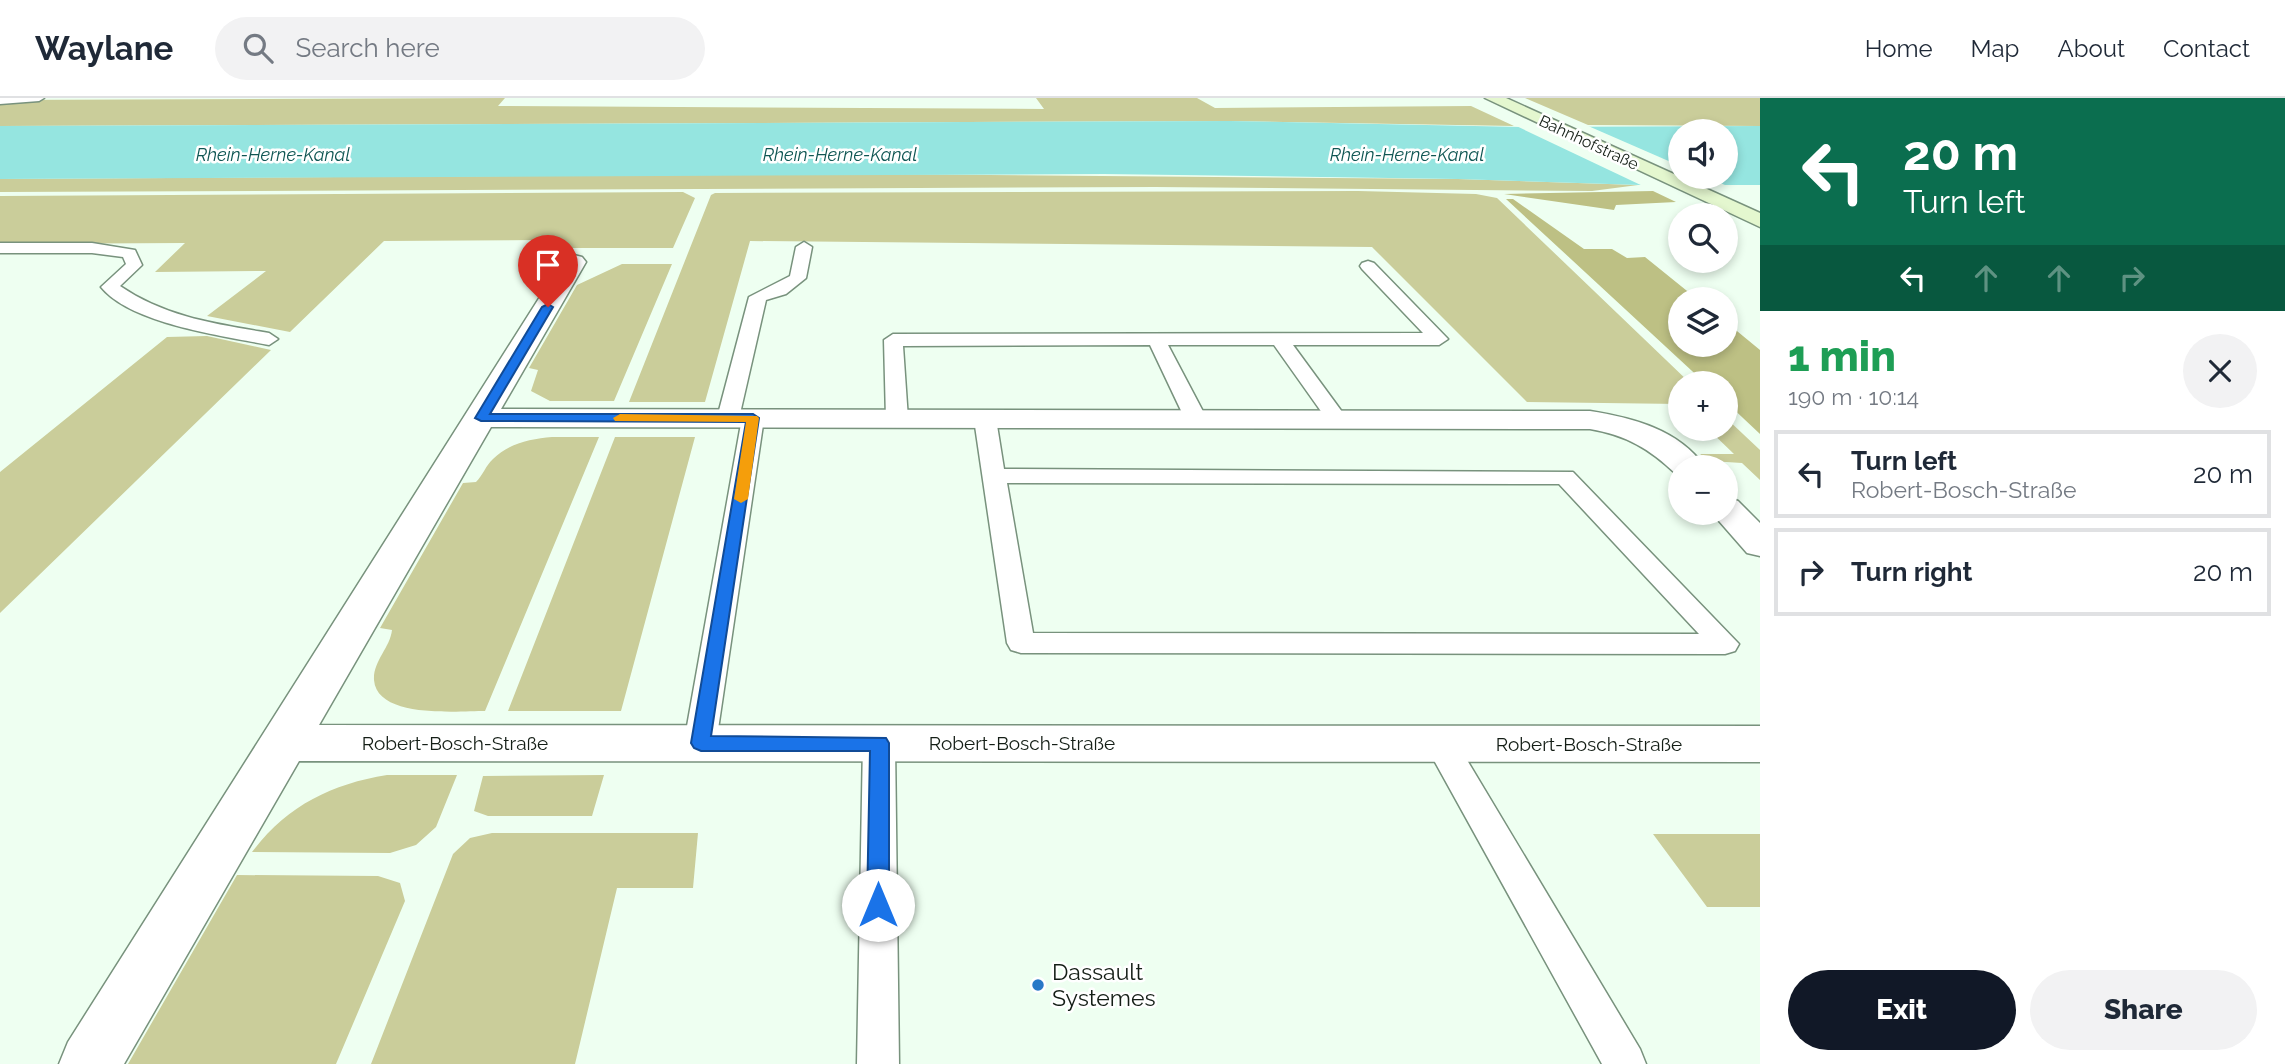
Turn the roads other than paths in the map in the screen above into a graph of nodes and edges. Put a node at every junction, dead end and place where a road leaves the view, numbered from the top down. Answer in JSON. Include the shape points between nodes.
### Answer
{"nodes":[{"id":1,"x":39,"y":98,"type":"edge"},
{"id":2,"x":1493,"y":98,"type":"edge"},
{"id":3,"x":0,"y":101,"type":"edge"},
{"id":4,"x":1760,"y":221,"type":"edge"},
{"id":5,"x":804,"y":247,"type":"dead end"},
{"id":6,"x":0,"y":248,"type":"edge"},
{"id":7,"x":575,"y":262,"type":"dead end"},
{"id":8,"x":1368,"y":266,"type":"dead end"},
{"id":9,"x":269,"y":339,"type":"dead end"},
{"id":10,"x":1156,"y":339,"type":"junction"},
{"id":11,"x":1279,"y":339,"type":"junction"},
{"id":12,"x":481,"y":418,"type":"junction"},
{"id":13,"x":740,"y":418,"type":"junction"},
{"id":14,"x":897,"y":419,"type":"junction"},
{"id":15,"x":985,"y":419,"type":"junction"},
{"id":16,"x":1196,"y":419,"type":"junction"},
{"id":17,"x":1337,"y":420,"type":"junction"},
{"id":18,"x":1675,"y":455,"type":"edge"},
{"id":19,"x":994,"y":477,"type":"junction"},
{"id":20,"x":1738,"y":521,"type":"edge"},
{"id":21,"x":1760,"y":545,"type":"edge"},
{"id":22,"x":285,"y":743,"type":"junction"},
{"id":23,"x":701,"y":743,"type":"junction"},
{"id":24,"x":879,"y":743,"type":"junction"},
{"id":25,"x":1441,"y":744,"type":"junction"},
{"id":26,"x":1760,"y":744,"type":"edge"},
{"id":27,"x":90,"y":1064,"type":"edge"},
{"id":28,"x":878,"y":1064,"type":"edge"},
{"id":29,"x":1625,"y":1064,"type":"edge"}],
"edges":[{"from":1,"to":3,"type":"lane"},
{"from":2,"to":4,"type":"main road","name":"Bahnhofstraße"},
{"from":5,"to":13,"type":"lane","via":[[798,278],[758,297]]},
{"from":6,"to":9,"type":"lane","via":[[92,248],[129,253],[134,265],[109,288],[133,305],[175,320]]},
{"from":7,"to":12,"type":"street"},
{"from":8,"to":11,"type":"lane","via":[[1439,339]]},
{"from":10,"to":11,"type":"lane"},
{"from":10,"to":14,"type":"lane","via":[[893,340]]},
{"from":10,"to":16,"type":"lane"},
{"from":11,"to":17,"type":"lane"},
{"from":12,"to":13,"type":"street"},
{"from":12,"to":22,"type":"street"},
{"from":13,"to":14,"type":"street"},
{"from":13,"to":23,"type":"lane"},
{"from":14,"to":15,"type":"street"},
{"from":15,"to":16,"type":"street"},
{"from":15,"to":19,"type":"lane"},
{"from":16,"to":17,"type":"street"},
{"from":17,"to":18,"type":"street","via":[[1590,420],[1630,426],[1659,440]]},
{"from":19,"to":19,"type":"lane","via":[[1021,643],[1725,644],[1565,477]]},
{"from":20,"to":21,"type":"street"},
{"from":22,"to":23,"type":"street","name":"Robert-Bosch-Straße"},
{"from":22,"to":27,"type":"street"},
{"from":23,"to":24,"type":"street","name":"Robert-Bosch-Straße"},
{"from":24,"to":25,"type":"street","name":"Robert-Bosch-Straße"},
{"from":24,"to":28,"type":"lane"},
{"from":25,"to":26,"type":"street","name":"Robert-Bosch-Straße"},
{"from":25,"to":29,"type":"lane"}]}
